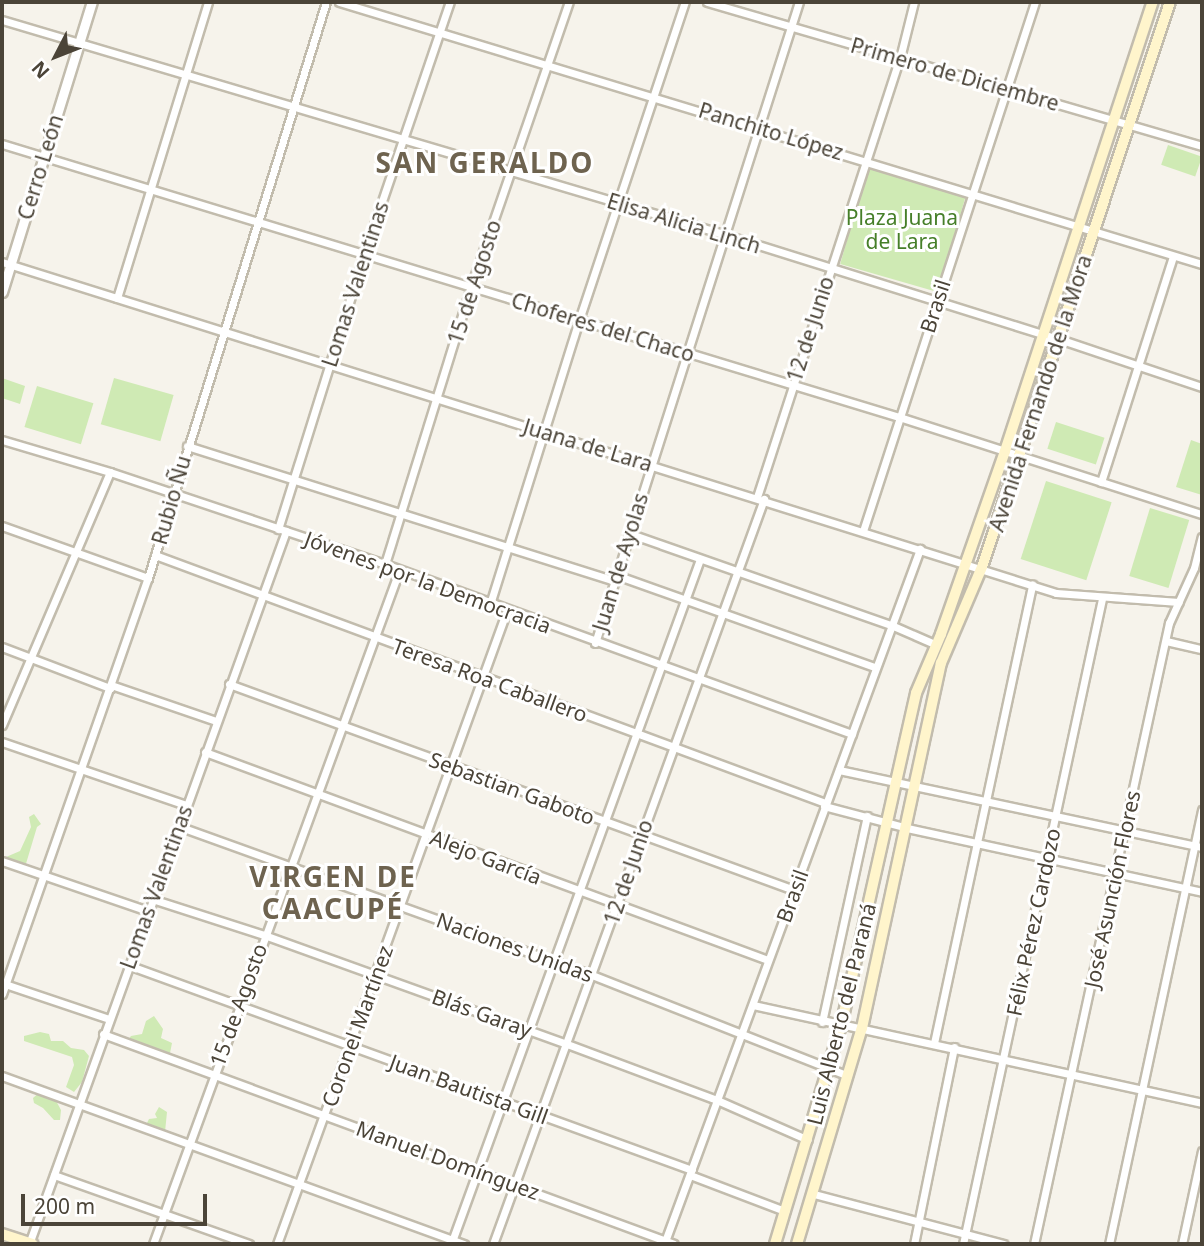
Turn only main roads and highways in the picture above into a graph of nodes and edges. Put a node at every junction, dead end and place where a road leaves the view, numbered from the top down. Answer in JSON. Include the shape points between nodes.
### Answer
{"nodes":[{"id":1,"x":1153,"y":2,"type":"edge"},
{"id":2,"x":1170,"y":2,"type":"edge"},
{"id":3,"x":897,"y":781,"type":"joint"},
{"id":4,"x":2,"y":1234,"type":"edge"},
{"id":5,"x":30,"y":1244,"type":"edge"},
{"id":6,"x":775,"y":1244,"type":"edge"},
{"id":7,"x":797,"y":1244,"type":"edge"}],
"edges":[{"from":1,"to":3,"type":"main road","name":"Avenida Fernando de la Mora","via":[[1005,451],[916,693]]},
{"from":2,"to":7,"type":"main road","name":"Avenida Fernando de la Mora","via":[[1021,455],[982,567],[941,663],[862,1028]]},
{"from":3,"to":6,"type":"main road","name":"Luis Alberto del Paraná","via":[[841,1026]]},
{"from":4,"to":5,"type":"main road"}]}
